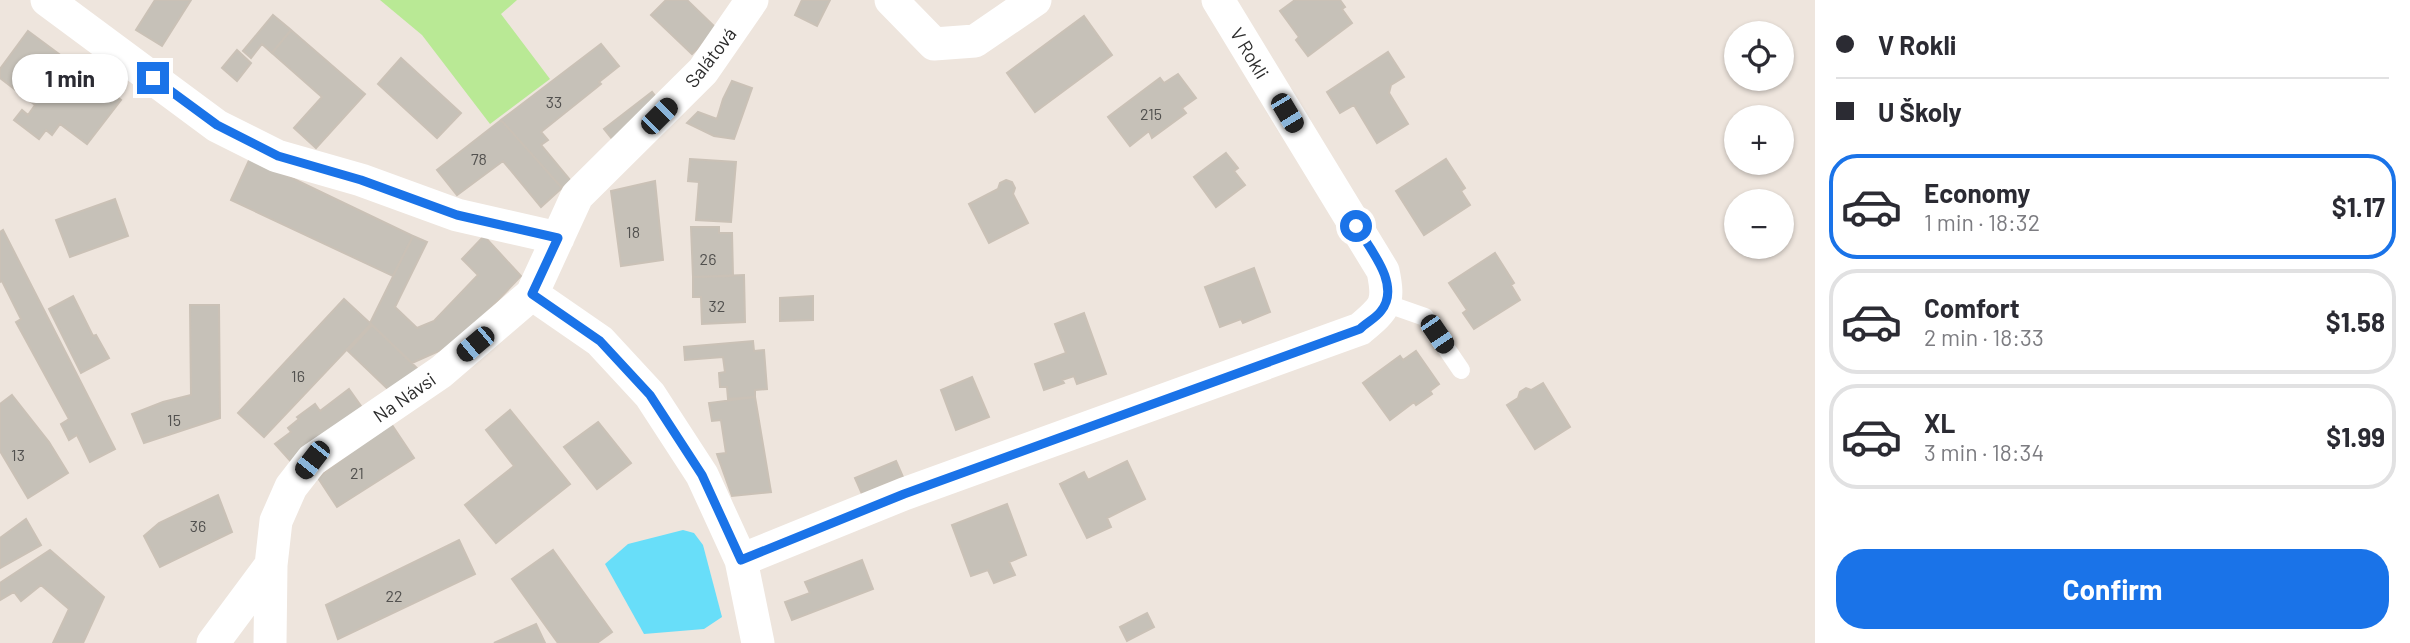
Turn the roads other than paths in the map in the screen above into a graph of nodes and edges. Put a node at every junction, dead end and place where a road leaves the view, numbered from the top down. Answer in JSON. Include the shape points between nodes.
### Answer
{"nodes":[{"id":1,"x":47,"y":0,"type":"edge"},
{"id":2,"x":752,"y":0,"type":"edge"},
{"id":3,"x":891,"y":0,"type":"edge"},
{"id":4,"x":1035,"y":0,"type":"edge"},
{"id":5,"x":1218,"y":0,"type":"edge"},
{"id":6,"x":558,"y":238,"type":"junction"},
{"id":7,"x":532,"y":294,"type":"junction"},
{"id":8,"x":1385,"y":303,"type":"junction"},
{"id":9,"x":1461,"y":370,"type":"dead end"},
{"id":10,"x":741,"y":560,"type":"junction"},
{"id":11,"x":271,"y":565,"type":"junction"},
{"id":12,"x":213,"y":643,"type":"edge"},
{"id":13,"x":270,"y":643,"type":"edge"},
{"id":14,"x":758,"y":643,"type":"edge"}],
"edges":[{"from":1,"to":6,"type":"street","via":[[217,125],[278,156],[457,215]]},
{"from":2,"to":6,"type":"street","name":"Salátová","via":[[703,71],[577,196]]},
{"from":3,"to":4,"type":"street","via":[[934,44],[975,41]]},
{"from":5,"to":8,"type":"street","name":"V Rokli","via":[[1383,271],[1388,294]]},
{"from":6,"to":7,"type":"street","name":"Na Návsi"},
{"from":7,"to":10,"type":"street","via":[[600,341],[650,395],[702,475]]},
{"from":7,"to":11,"type":"street","name":"Na Návsi","via":[[441,372],[312,460],[291,487],[276,521]]},
{"from":8,"to":9,"type":"lane","via":[[1425,317]]},
{"from":8,"to":10,"type":"street","via":[[1360,329],[904,494]]},
{"from":10,"to":14,"type":"street"},
{"from":11,"to":12,"type":"street"},
{"from":11,"to":13,"type":"street","name":"Na Návsi"}]}
